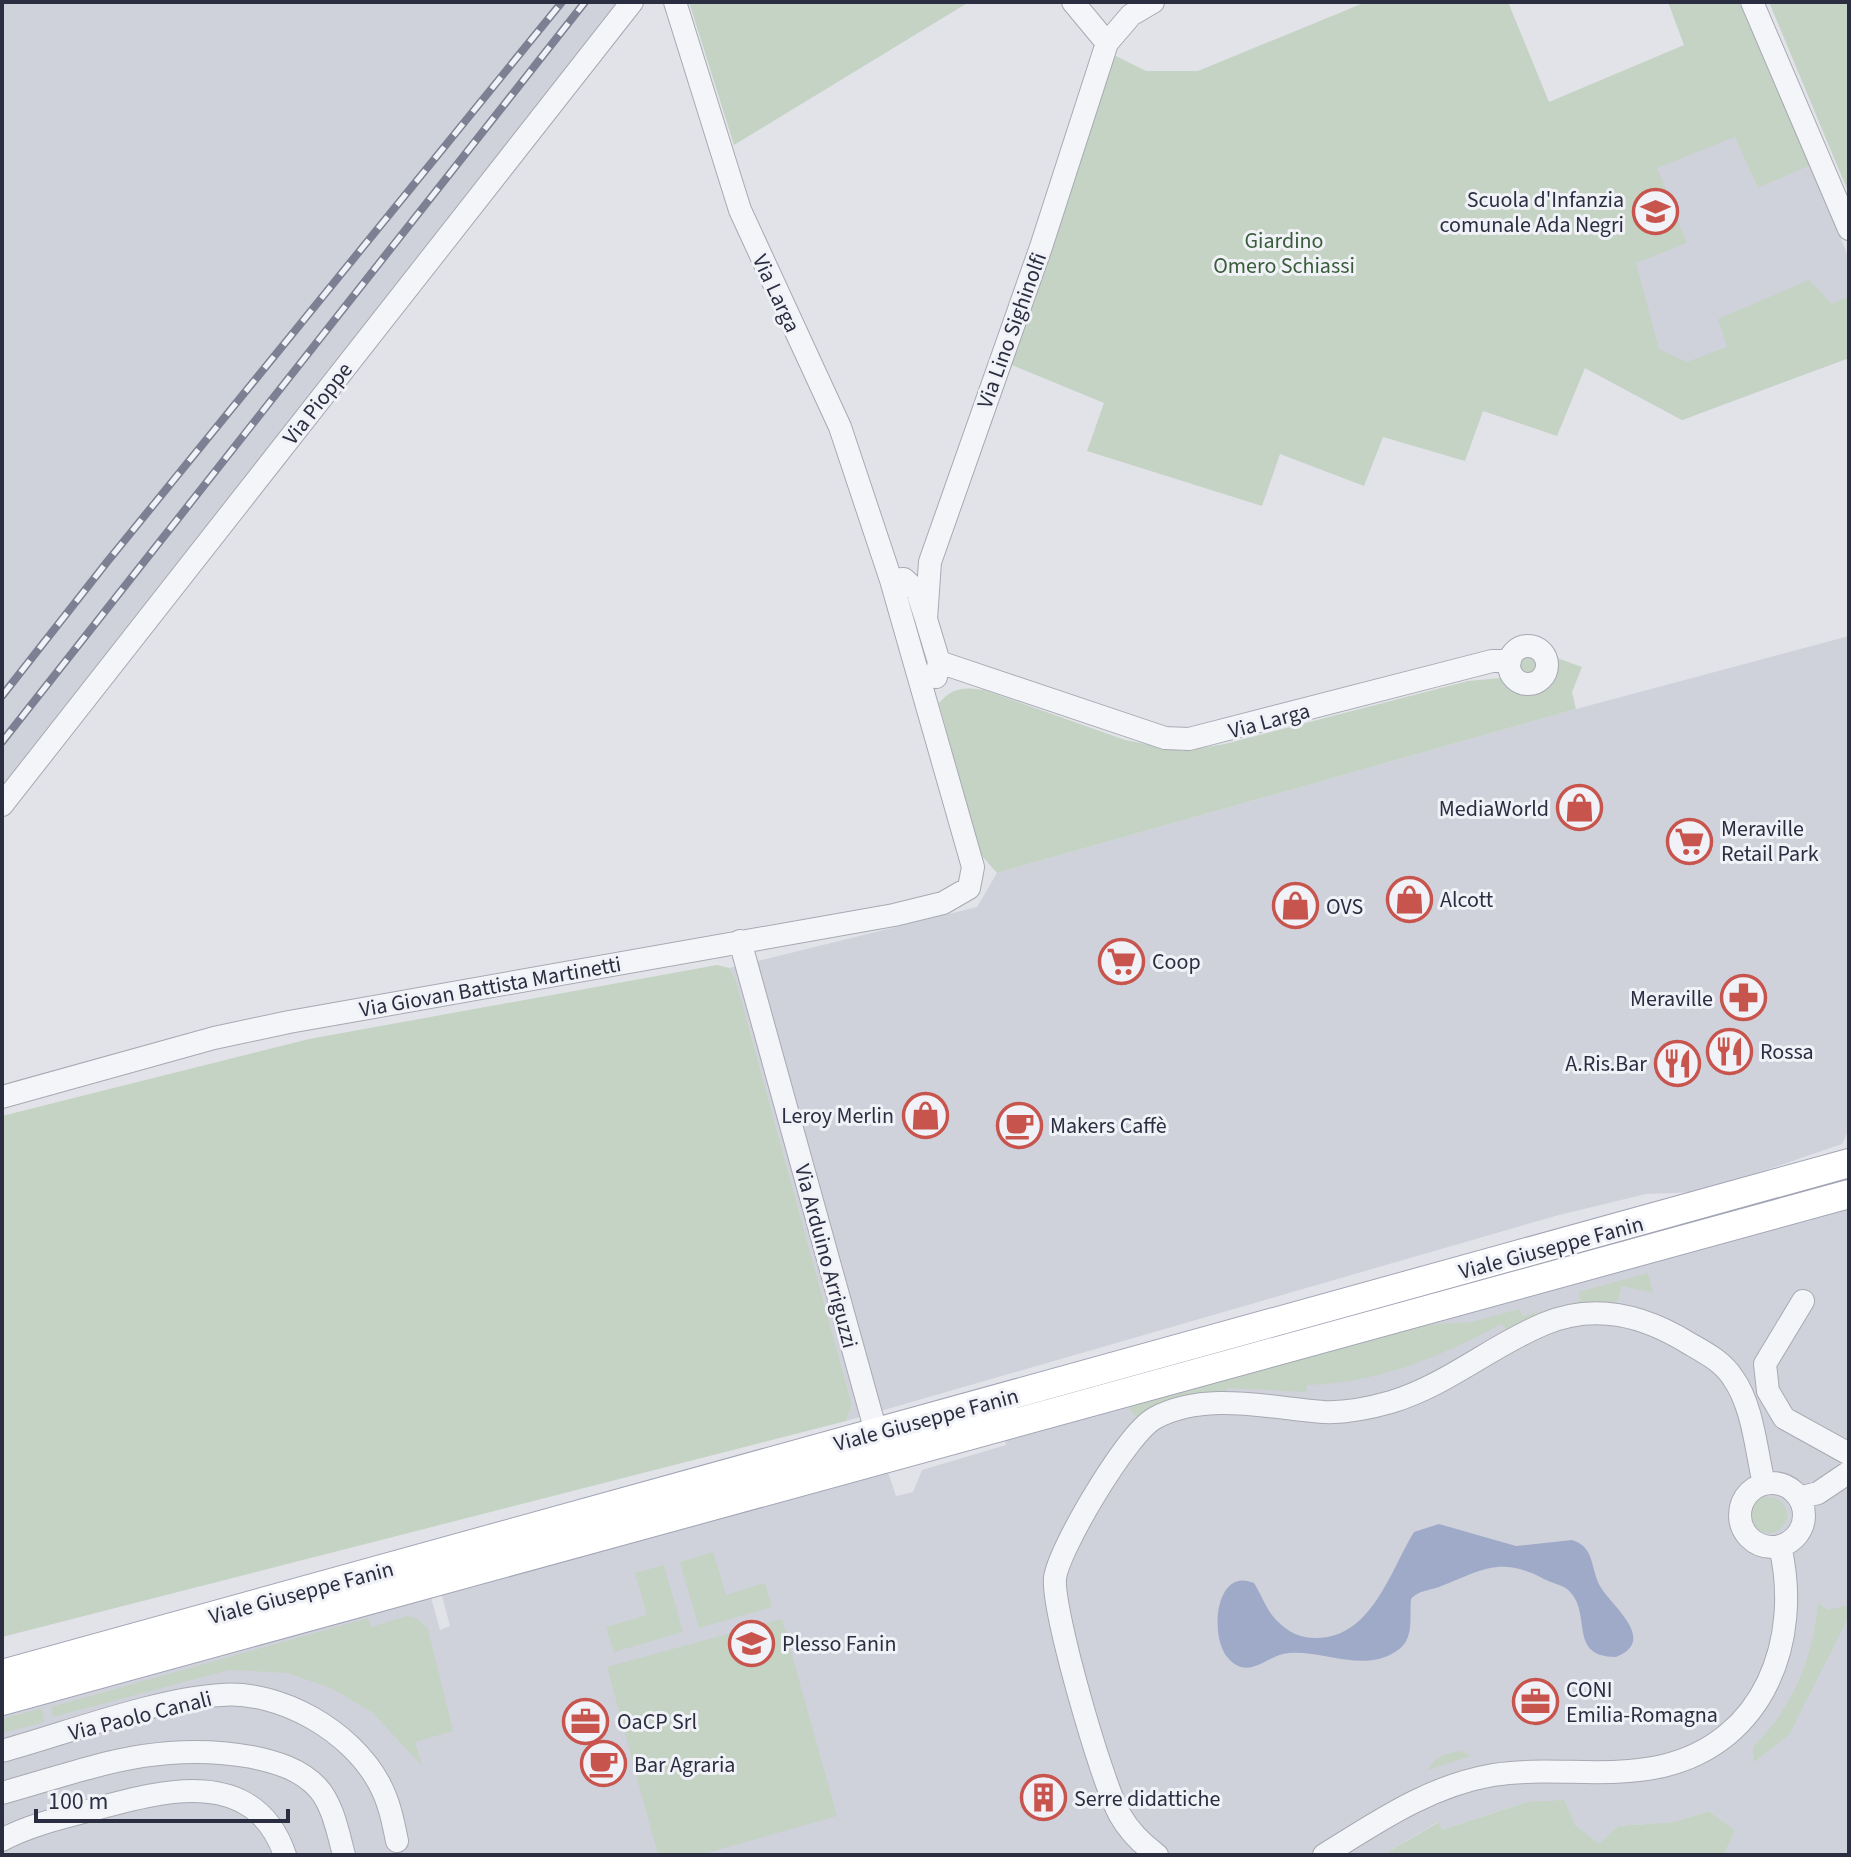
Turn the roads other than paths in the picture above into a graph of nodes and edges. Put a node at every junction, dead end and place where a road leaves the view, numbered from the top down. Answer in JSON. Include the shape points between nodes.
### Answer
{"nodes":[{"id":1,"x":632,"y":2,"type":"edge"},
{"id":2,"x":675,"y":2,"type":"edge"},
{"id":3,"x":1073,"y":2,"type":"edge"},
{"id":4,"x":1153,"y":2,"type":"edge"},
{"id":5,"x":1752,"y":2,"type":"edge"},
{"id":6,"x":1107,"y":43,"type":"junction"},
{"id":7,"x":1849,"y":229,"type":"edge"},
{"id":8,"x":891,"y":580,"type":"junction"},
{"id":9,"x":926,"y":619,"type":"junction"},
{"id":10,"x":1510,"y":661,"type":"dead end"},
{"id":11,"x":939,"y":662,"type":"junction"},
{"id":12,"x":923,"y":688,"type":"junction"},
{"id":13,"x":2,"y":805,"type":"edge"},
{"id":14,"x":973,"y":879,"type":"joint"},
{"id":15,"x":740,"y":941,"type":"junction"},
{"id":16,"x":2,"y":1097,"type":"edge"},
{"id":17,"x":1849,"y":1163,"type":"edge"},
{"id":18,"x":1849,"y":1194,"type":"edge"},
{"id":19,"x":1803,"y":1301,"type":"dead end"},
{"id":20,"x":876,"y":1432,"type":"junction"},
{"id":21,"x":1849,"y":1454,"type":"edge"},
{"id":22,"x":1849,"y":1472,"type":"edge"},
{"id":23,"x":1764,"y":1484,"type":"junction"},
{"id":24,"x":1799,"y":1498,"type":"junction"},
{"id":25,"x":1780,"y":1546,"type":"junction"},
{"id":26,"x":434,"y":1568,"type":"junction"},
{"id":27,"x":2,"y":1674,"type":"edge"},
{"id":28,"x":2,"y":1701,"type":"edge"},
{"id":29,"x":2,"y":1751,"type":"edge"},
{"id":30,"x":2,"y":1793,"type":"edge"},
{"id":31,"x":2,"y":1840,"type":"edge"},
{"id":32,"x":397,"y":1841,"type":"dead end"},
{"id":33,"x":285,"y":1855,"type":"edge"},
{"id":34,"x":344,"y":1855,"type":"edge"},
{"id":35,"x":1157,"y":1855,"type":"edge"},
{"id":36,"x":1324,"y":1855,"type":"edge"}],
"edges":[{"from":1,"to":13,"type":"street","name":"Via Pioppe"},
{"from":2,"to":8,"type":"street","name":"Via Larga","via":[[740,210],[840,427]]},
{"from":3,"to":6,"type":"street"},
{"from":4,"to":6,"type":"street","via":[[1131,15]]},
{"from":5,"to":7,"type":"street"},
{"from":6,"to":9,"type":"street","name":"Via Lino Sighinolfi","via":[[930,562]]},
{"from":8,"to":9,"type":"street","via":[[904,579],[917,591]]},
{"from":8,"to":12,"type":"street","name":"Via Larga"},
{"from":9,"to":11,"type":"street"},
{"from":10,"to":11,"type":"street","name":"Via Larga","via":[[1492,661],[1189,739],[1165,738]]},
{"from":11,"to":12,"type":"street","via":[[938,673]]},
{"from":12,"to":14,"type":"street","name":"Via Larga"},
{"from":14,"to":15,"type":"street","name":"Via Giovan Battista Martinetti","via":[[964,893],[943,903]]},
{"from":15,"to":16,"type":"street","name":"Via Giovan Battista Martinetti","via":[[229,1035]]},
{"from":15,"to":20,"type":"street","name":"Via Arduino Arriguzzi"},
{"from":17,"to":20,"type":"main road","name":"Viale Giuseppe Fanin"},
{"from":18,"to":26,"type":"main road","name":"Viale Giuseppe Fanin"},
{"from":19,"to":21,"type":"street","via":[[1765,1364],[1768,1391],[1784,1418]]},
{"from":20,"to":26,"type":"main road","name":"Viale Giuseppe Fanin"},
{"from":22,"to":24,"type":"street","via":[[1818,1493]]},
{"from":23,"to":24,"type":"street","via":[[1784,1485]]},
{"from":23,"to":25,"type":"street","via":[[1741,1504],[1741,1525],[1761,1545]]},
{"from":23,"to":35,"type":"street","via":[[1745,1403],[1723,1366],[1658,1324],[1610,1313],[1551,1321],[1425,1389],[1387,1403],[1332,1412],[1201,1404],[1152,1419],[1127,1444],[1076,1531],[1059,1562],[1055,1592],[1112,1798],[1128,1828]]},
{"from":24,"to":25,"type":"street","via":[[1802,1527]]},
{"from":25,"to":36,"type":"street","via":[[1788,1617],[1774,1672],[1748,1712],[1709,1746],[1664,1766],[1494,1775],[1449,1787],[1396,1811]]},
{"from":26,"to":27,"type":"main road","name":"Viale Giuseppe Fanin"},
{"from":26,"to":28,"type":"main road","name":"Viale Giuseppe Fanin"},
{"from":29,"to":32,"type":"street","name":"Via Paolo Canali","via":[[173,1703],[254,1696],[317,1722],[366,1762],[388,1802]]},
{"from":30,"to":34,"type":"street","via":[[154,1752],[226,1752],[294,1769],[319,1789]]},
{"from":31,"to":33,"type":"street","via":[[135,1798],[192,1789],[238,1799],[260,1814]]}]}
